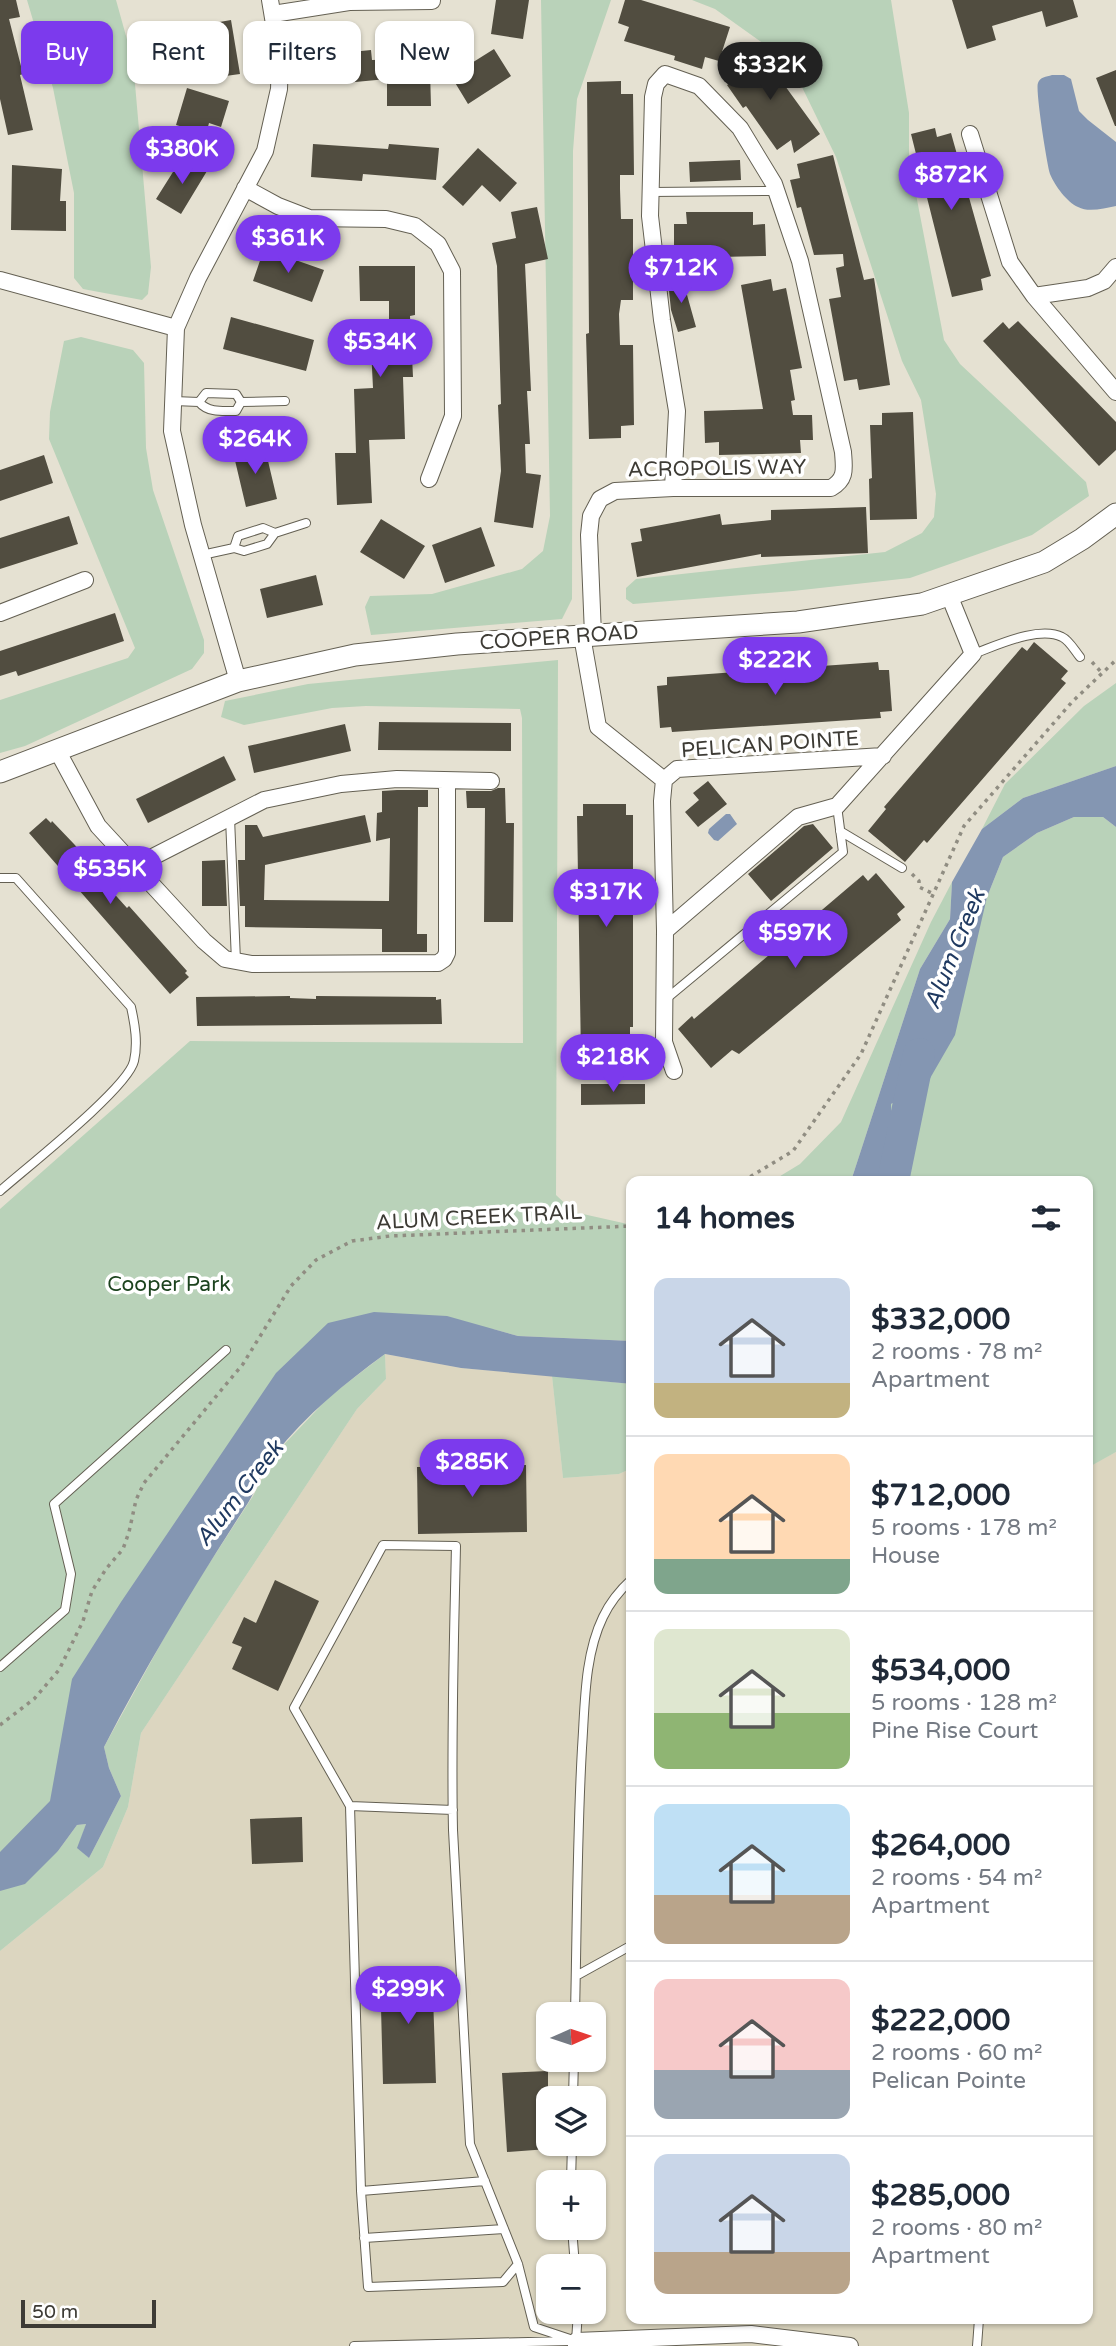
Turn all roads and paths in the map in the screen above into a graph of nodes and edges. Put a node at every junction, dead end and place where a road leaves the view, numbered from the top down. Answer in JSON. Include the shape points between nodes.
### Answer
{"nodes":[{"id":1,"x":432,"y":1,"type":"edge"},
{"id":2,"x":271,"y":7,"type":"edge"},
{"id":3,"x":970,"y":134,"type":"dead end"},
{"id":4,"x":245,"y":188,"type":"junction"},
{"id":5,"x":776,"y":191,"type":"junction"},
{"id":6,"x":650,"y":192,"type":"junction"},
{"id":7,"x":1116,"y":267,"type":"edge"},
{"id":8,"x":0,"y":280,"type":"edge"},
{"id":9,"x":1034,"y":296,"type":"junction"},
{"id":10,"x":176,"y":328,"type":"junction"},
{"id":11,"x":1116,"y":392,"type":"edge"},
{"id":12,"x":174,"y":401,"type":"junction"},
{"id":13,"x":285,"y":401,"type":"dead end"},
{"id":14,"x":199,"y":402,"type":"junction"},
{"id":15,"x":241,"y":402,"type":"junction"},
{"id":16,"x":429,"y":479,"type":"dead end"},
{"id":17,"x":673,"y":488,"type":"junction"},
{"id":18,"x":1116,"y":514,"type":"edge"},
{"id":19,"x":306,"y":523,"type":"dead end"},
{"id":20,"x":275,"y":533,"type":"junction"},
{"id":21,"x":234,"y":548,"type":"junction"},
{"id":22,"x":202,"y":555,"type":"junction"},
{"id":23,"x":85,"y":580,"type":"dead end"},
{"id":24,"x":948,"y":595,"type":"junction"},
{"id":25,"x":0,"y":613,"type":"edge"},
{"id":26,"x":588,"y":635,"type":"junction"},
{"id":27,"x":973,"y":654,"type":"junction"},
{"id":28,"x":1080,"y":657,"type":"dead end"},
{"id":29,"x":1116,"y":660,"type":"edge"},
{"id":30,"x":238,"y":681,"type":"junction"},
{"id":31,"x":57,"y":750,"type":"junction"},
{"id":32,"x":883,"y":756,"type":"junction"},
{"id":33,"x":0,"y":772,"type":"edge"},
{"id":34,"x":664,"y":780,"type":"junction"},
{"id":35,"x":491,"y":781,"type":"dead end"},
{"id":36,"x":447,"y":782,"type":"junction"},
{"id":37,"x":837,"y":806,"type":"junction"},
{"id":38,"x":230,"y":818,"type":"junction"},
{"id":39,"x":840,"y":831,"type":"junction"},
{"id":40,"x":135,"y":866,"type":"junction"},
{"id":41,"x":902,"y":868,"type":"joint"},
{"id":42,"x":0,"y":878,"type":"edge"},
{"id":43,"x":934,"y":894,"type":"junction"},
{"id":44,"x":665,"y":931,"type":"junction"},
{"id":45,"x":236,"y":961,"type":"junction"},
{"id":46,"x":664,"y":1000,"type":"junction"},
{"id":47,"x":674,"y":1071,"type":"dead end"},
{"id":48,"x":751,"y":1176,"type":"edge"},
{"id":49,"x":0,"y":1191,"type":"edge"},
{"id":50,"x":626,"y":1226,"type":"edge"},
{"id":51,"x":226,"y":1350,"type":"dead end"},
{"id":52,"x":626,"y":1585,"type":"edge"},
{"id":53,"x":0,"y":1667,"type":"edge"},
{"id":54,"x":0,"y":1725,"type":"edge"},
{"id":55,"x":350,"y":1806,"type":"junction"},
{"id":56,"x":453,"y":1810,"type":"junction"},
{"id":57,"x":626,"y":1948,"type":"edge"},
{"id":58,"x":576,"y":1976,"type":"junction"},
{"id":59,"x":575,"y":2002,"type":"edge"},
{"id":60,"x":485,"y":2181,"type":"junction"},
{"id":61,"x":361,"y":2191,"type":"junction"},
{"id":62,"x":504,"y":2229,"type":"junction"},
{"id":63,"x":364,"y":2238,"type":"junction"},
{"id":64,"x":518,"y":2264,"type":"junction"},
{"id":65,"x":577,"y":2324,"type":"edge"},
{"id":66,"x":978,"y":2324,"type":"edge"},
{"id":67,"x":726,"y":2340,"type":"edge"},
{"id":68,"x":576,"y":2343,"type":"edge"},
{"id":69,"x":354,"y":2346,"type":"edge"},
{"id":70,"x":850,"y":2346,"type":"edge"},
{"id":71,"x":976,"y":2346,"type":"edge"}],
"edges":[{"from":1,"to":2,"type":"street"},
{"from":2,"to":4,"type":"street","via":[[280,60],[279,89],[265,151]]},
{"from":3,"to":9,"type":"street","via":[[1010,262]]},
{"from":4,"to":10,"type":"street"},
{"from":4,"to":16,"type":"street","via":[[309,218],[386,219],[415,226],[438,244],[452,271],[453,416]]},
{"from":5,"to":6,"type":"lane"},
{"from":5,"to":6,"type":"street","via":[[740,128],[699,86],[665,74],[653,97]]},
{"from":5,"to":17,"type":"street","name":"ACROPOLIS WAY","via":[[800,261],[843,452],[844,475],[831,488]]},
{"from":6,"to":17,"type":"street","via":[[662,320],[677,411]]},
{"from":7,"to":9,"type":"street","via":[[1104,281],[1088,288]]},
{"from":8,"to":10,"type":"street"},
{"from":9,"to":11,"type":"street"},
{"from":10,"to":12,"type":"street"},
{"from":12,"to":14,"type":"lane"},
{"from":12,"to":22,"type":"street","via":[[172,431]]},
{"from":13,"to":15,"type":"lane"},
{"from":14,"to":15,"type":"lane","via":[[210,410],[236,411]]},
{"from":14,"to":15,"type":"lane","via":[[206,393],[233,393]]},
{"from":17,"to":26,"type":"street","name":"ACROPOLIS WAY","via":[[615,491],[600,499],[591,516],[589,535]]},
{"from":18,"to":24,"type":"street","name":"COOPER ROAD","via":[[1044,562]]},
{"from":19,"to":20,"type":"lane"},
{"from":20,"to":21,"type":"lane","via":[[267,544],[244,551]]},
{"from":20,"to":21,"type":"lane","via":[[262,528],[238,536]]},
{"from":21,"to":22,"type":"lane"},
{"from":22,"to":30,"type":"street"},
{"from":23,"to":25,"type":"street"},
{"from":24,"to":26,"type":"street","name":"COOPER ROAD","via":[[922,604],[798,622]]},
{"from":24,"to":27,"type":"street"},
{"from":26,"to":30,"type":"street","name":"COOPER ROAD","via":[[355,655]]},
{"from":26,"to":34,"type":"street","name":"ACROPOLIS WAY","via":[[598,727]]},
{"from":27,"to":28,"type":"lane","via":[[1047,632],[1065,638]]},
{"from":27,"to":32,"type":"street"},
{"from":29,"to":43,"type":"path","via":[[1072,702],[964,826]]},
{"from":30,"to":31,"type":"street","name":"COOPER ROAD"},
{"from":31,"to":33,"type":"street","name":"COOPER ROAD"},
{"from":31,"to":40,"type":"street","via":[[98,826]]},
{"from":32,"to":34,"type":"street","name":"PELICAN POINTE","via":[[677,769]]},
{"from":32,"to":37,"type":"street"},
{"from":34,"to":44,"type":"street"},
{"from":35,"to":36,"type":"street"},
{"from":36,"to":38,"type":"street","via":[[397,779],[341,785],[264,800]]},
{"from":36,"to":45,"type":"street","via":[[444,960]]},
{"from":37,"to":39,"type":"lane"},
{"from":37,"to":44,"type":"street","via":[[798,817]]},
{"from":38,"to":40,"type":"street"},
{"from":38,"to":45,"type":"lane"},
{"from":39,"to":41,"type":"lane"},
{"from":39,"to":46,"type":"lane","via":[[843,852]]},
{"from":40,"to":45,"type":"street","via":[[204,941],[225,959]]},
{"from":41,"to":43,"type":"path","via":[[915,876],[923,890]]},
{"from":42,"to":49,"type":"lane","via":[[16,878],[131,1007],[136,1029],[134,1063],[108,1097]]},
{"from":43,"to":48,"type":"path","via":[[860,1054],[793,1151]]},
{"from":44,"to":46,"type":"street"},
{"from":46,"to":47,"type":"street","via":[[664,1042]]},
{"from":50,"to":54,"type":"path","name":"ALUM CREEK TRAIL","via":[[390,1236],[352,1241],[316,1260],[291,1286],[243,1364],[144,1483],[123,1549],[92,1591],[60,1671]]},
{"from":51,"to":53,"type":"lane","via":[[54,1504],[71,1574],[65,1610]]},
{"from":52,"to":58,"type":"lane","via":[[602,1618],[585,1698]]},
{"from":55,"to":56,"type":"lane"},
{"from":55,"to":56,"type":"lane","via":[[294,1708],[383,1545],[456,1546]]},
{"from":55,"to":61,"type":"lane"},
{"from":56,"to":60,"type":"lane","via":[[470,2144]]},
{"from":57,"to":58,"type":"lane"},
{"from":58,"to":59,"type":"lane"},
{"from":60,"to":61,"type":"lane"},
{"from":60,"to":62,"type":"lane"},
{"from":61,"to":63,"type":"lane"},
{"from":62,"to":63,"type":"lane"},
{"from":62,"to":64,"type":"lane"},
{"from":63,"to":64,"type":"lane","via":[[369,2287],[503,2282]]},
{"from":64,"to":68,"type":"lane","via":[[534,2327]]},
{"from":65,"to":68,"type":"lane"},
{"from":66,"to":71,"type":"lane"},
{"from":67,"to":68,"type":"street"},
{"from":67,"to":70,"type":"street","via":[[751,2334]]},
{"from":68,"to":69,"type":"lane"}]}
